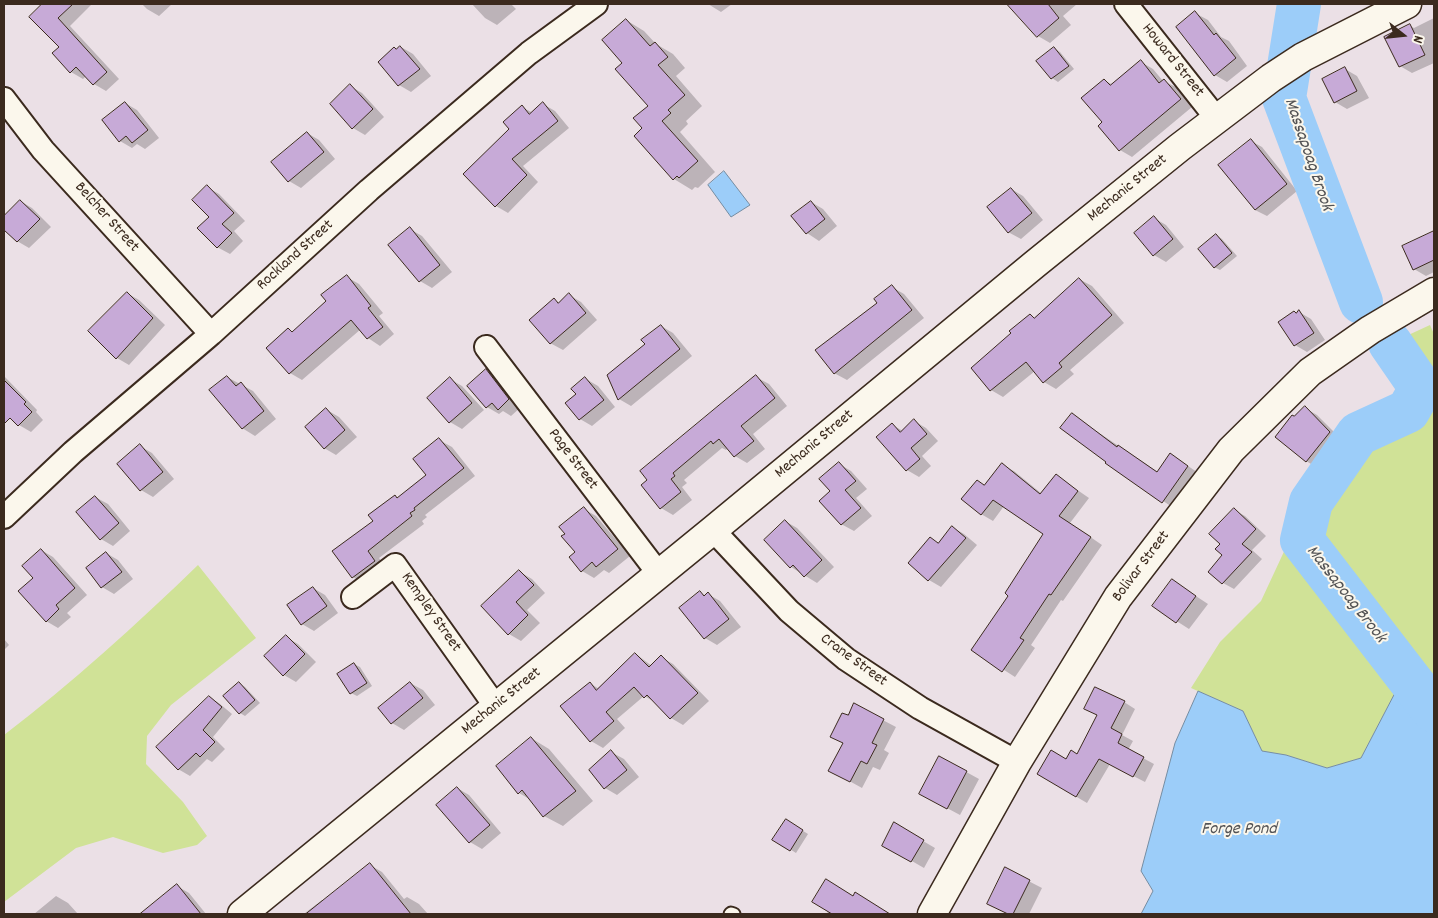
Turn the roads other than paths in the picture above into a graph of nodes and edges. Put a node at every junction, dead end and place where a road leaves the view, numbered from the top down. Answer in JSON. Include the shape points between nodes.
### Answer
{"nodes":[{"id":1,"x":596,"y":4,"type":"edge"},
{"id":2,"x":1126,"y":4,"type":"edge"},
{"id":3,"x":1407,"y":4,"type":"edge"},
{"id":4,"x":4,"y":99,"type":"edge"},
{"id":5,"x":1217,"y":119,"type":"junction"},
{"id":6,"x":1434,"y":292,"type":"edge"},
{"id":7,"x":211,"y":334,"type":"junction"},
{"id":8,"x":486,"y":347,"type":"dead end"},
{"id":9,"x":4,"y":517,"type":"edge"},
{"id":10,"x":712,"y":530,"type":"junction"},
{"id":11,"x":659,"y":574,"type":"junction"},
{"id":12,"x":352,"y":597,"type":"dead end"},
{"id":13,"x":496,"y":707,"type":"junction"},
{"id":14,"x":1016,"y":762,"type":"junction"},
{"id":15,"x":242,"y":914,"type":"edge"},
{"id":16,"x":932,"y":914,"type":"edge"}],
"edges":[{"from":1,"to":7,"type":"street","name":"Rockland Street","via":[[529,54],[369,190]]},
{"from":2,"to":5,"type":"street","name":"Howard Street"},
{"from":3,"to":5,"type":"street","name":"Mechanic Street","via":[[1303,57]]},
{"from":4,"to":7,"type":"street","name":"Belcher Street","via":[[44,150]]},
{"from":5,"to":10,"type":"street","name":"Mechanic Street"},
{"from":6,"to":14,"type":"street","name":"Bolivar Street","via":[[1370,330],[1310,372],[1231,450],[1118,598]]},
{"from":7,"to":9,"type":"street","name":"Rockland Street","via":[[73,452]]},
{"from":8,"to":11,"type":"street","name":"Page Street"},
{"from":10,"to":11,"type":"street","name":"Mechanic Street"},
{"from":10,"to":14,"type":"street","name":"Crane Street","via":[[789,611],[846,659],[920,708]]},
{"from":11,"to":13,"type":"street","name":"Mechanic Street"},
{"from":12,"to":13,"type":"street","name":"Kempley Street","via":[[395,564]]},
{"from":13,"to":15,"type":"street","name":"Mechanic Street"},
{"from":14,"to":16,"type":"street","name":"Bolivar Street"}]}
